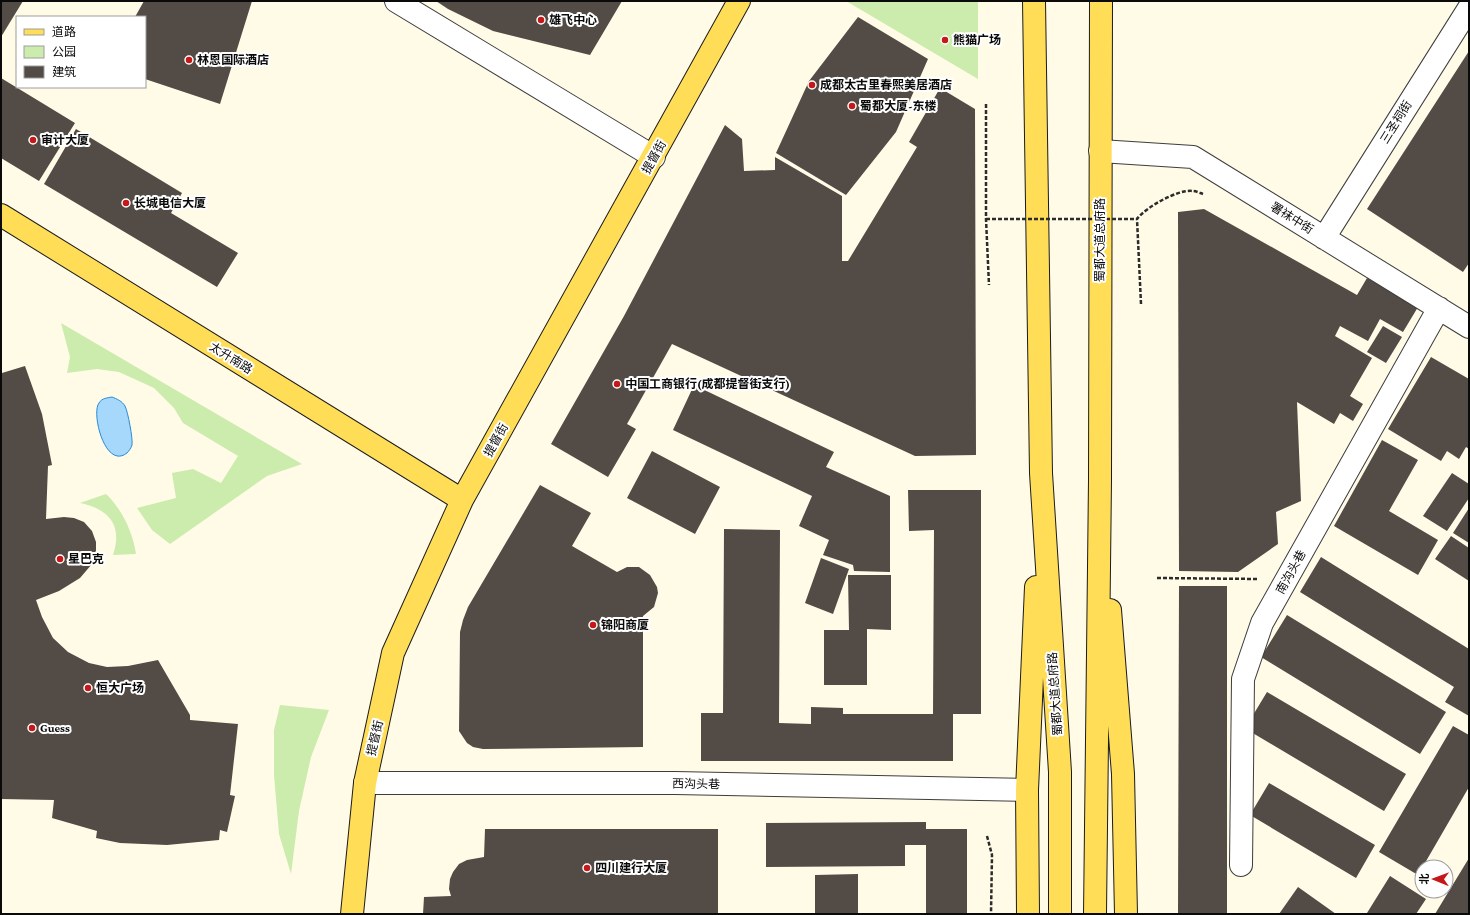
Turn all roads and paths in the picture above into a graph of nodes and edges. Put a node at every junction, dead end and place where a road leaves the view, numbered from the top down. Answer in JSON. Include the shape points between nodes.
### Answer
{"nodes":[{"id":1,"x":396,"y":1,"type":"edge"},
{"id":2,"x":739,"y":1,"type":"edge"},
{"id":3,"x":1034,"y":1,"type":"edge"},
{"id":4,"x":1101,"y":1,"type":"edge"},
{"id":5,"x":1469,"y":8,"type":"edge"},
{"id":6,"x":986,"y":104,"type":"dead end"},
{"id":7,"x":1100,"y":151,"type":"junction"},
{"id":8,"x":654,"y":157,"type":"junction"},
{"id":9,"x":1205,"y":194,"type":"dead end"},
{"id":10,"x":1,"y":215,"type":"edge"},
{"id":11,"x":986,"y":219,"type":"junction"},
{"id":12,"x":1137,"y":219,"type":"junction"},
{"id":13,"x":1324,"y":238,"type":"junction"},
{"id":14,"x":989,"y":285,"type":"dead end"},
{"id":15,"x":1141,"y":304,"type":"dead end"},
{"id":16,"x":1439,"y":308,"type":"junction"},
{"id":17,"x":1469,"y":327,"type":"edge"},
{"id":18,"x":1041,"y":473,"type":"junction"},
{"id":19,"x":1100,"y":480,"type":"junction"},
{"id":20,"x":462,"y":500,"type":"junction"},
{"id":21,"x":1157,"y":578,"type":"dead end"},
{"id":22,"x":1287,"y":579,"type":"junction"},
{"id":23,"x":365,"y":783,"type":"junction"},
{"id":24,"x":1027,"y":790,"type":"junction"},
{"id":25,"x":987,"y":836,"type":"dead end"},
{"id":26,"x":1242,"y":864,"type":"dead end"},
{"id":27,"x":352,"y":914,"type":"edge"},
{"id":28,"x":991,"y":914,"type":"edge"},
{"id":29,"x":1028,"y":914,"type":"edge"},
{"id":30,"x":1060,"y":914,"type":"edge"},
{"id":31,"x":1095,"y":914,"type":"edge"},
{"id":32,"x":1126,"y":914,"type":"edge"}],
"edges":[{"from":1,"to":8,"type":"street"},
{"from":2,"to":8,"type":"main road","name":"提督街"},
{"from":3,"to":18,"type":"main road","name":"蜀都大道总府路"},
{"from":4,"to":7,"type":"main road","name":"蜀都大道总府路"},
{"from":5,"to":13,"type":"street","name":"三圣祠街"},
{"from":6,"to":11,"type":"path"},
{"from":7,"to":13,"type":"street","name":"署袜中街","via":[[1192,157]]},
{"from":7,"to":19,"type":"main road","name":"蜀都大道总府路"},
{"from":8,"to":20,"type":"main road","name":"提督街"},
{"from":9,"to":12,"type":"path","via":[[1193,191],[1180,192],[1143,211]]},
{"from":10,"to":20,"type":"main road","name":"太升南路"},
{"from":11,"to":12,"type":"path","bridge":true},
{"from":11,"to":14,"type":"path"},
{"from":12,"to":15,"type":"path"},
{"from":13,"to":16,"type":"street","name":"署袜中街"},
{"from":16,"to":17,"type":"street","name":"署袜中街"},
{"from":16,"to":22,"type":"street","name":"南沟头巷"},
{"from":18,"to":24,"type":"main road","name":"蜀都大道总府路"},
{"from":18,"to":30,"type":"main road","name":"蜀都大道总府路","via":[[1060,772]]},
{"from":19,"to":31,"type":"main road","name":"蜀都大道总府路"},
{"from":19,"to":32,"type":"main road","name":"蜀都大道总府路","via":[[1124,774]]},
{"from":20,"to":23,"type":"main road","name":"提督街","via":[[394,653]]},
{"from":21,"to":22,"type":"path"},
{"from":22,"to":26,"type":"street","name":"南沟头巷","via":[[1262,623],[1243,679]]},
{"from":23,"to":24,"type":"street","name":"西沟头巷","via":[[674,783]]},
{"from":23,"to":27,"type":"main road","name":"提督街"},
{"from":24,"to":29,"type":"main road","name":"蜀都大道总府路"},
{"from":25,"to":28,"type":"path","via":[[992,855]]}]}
